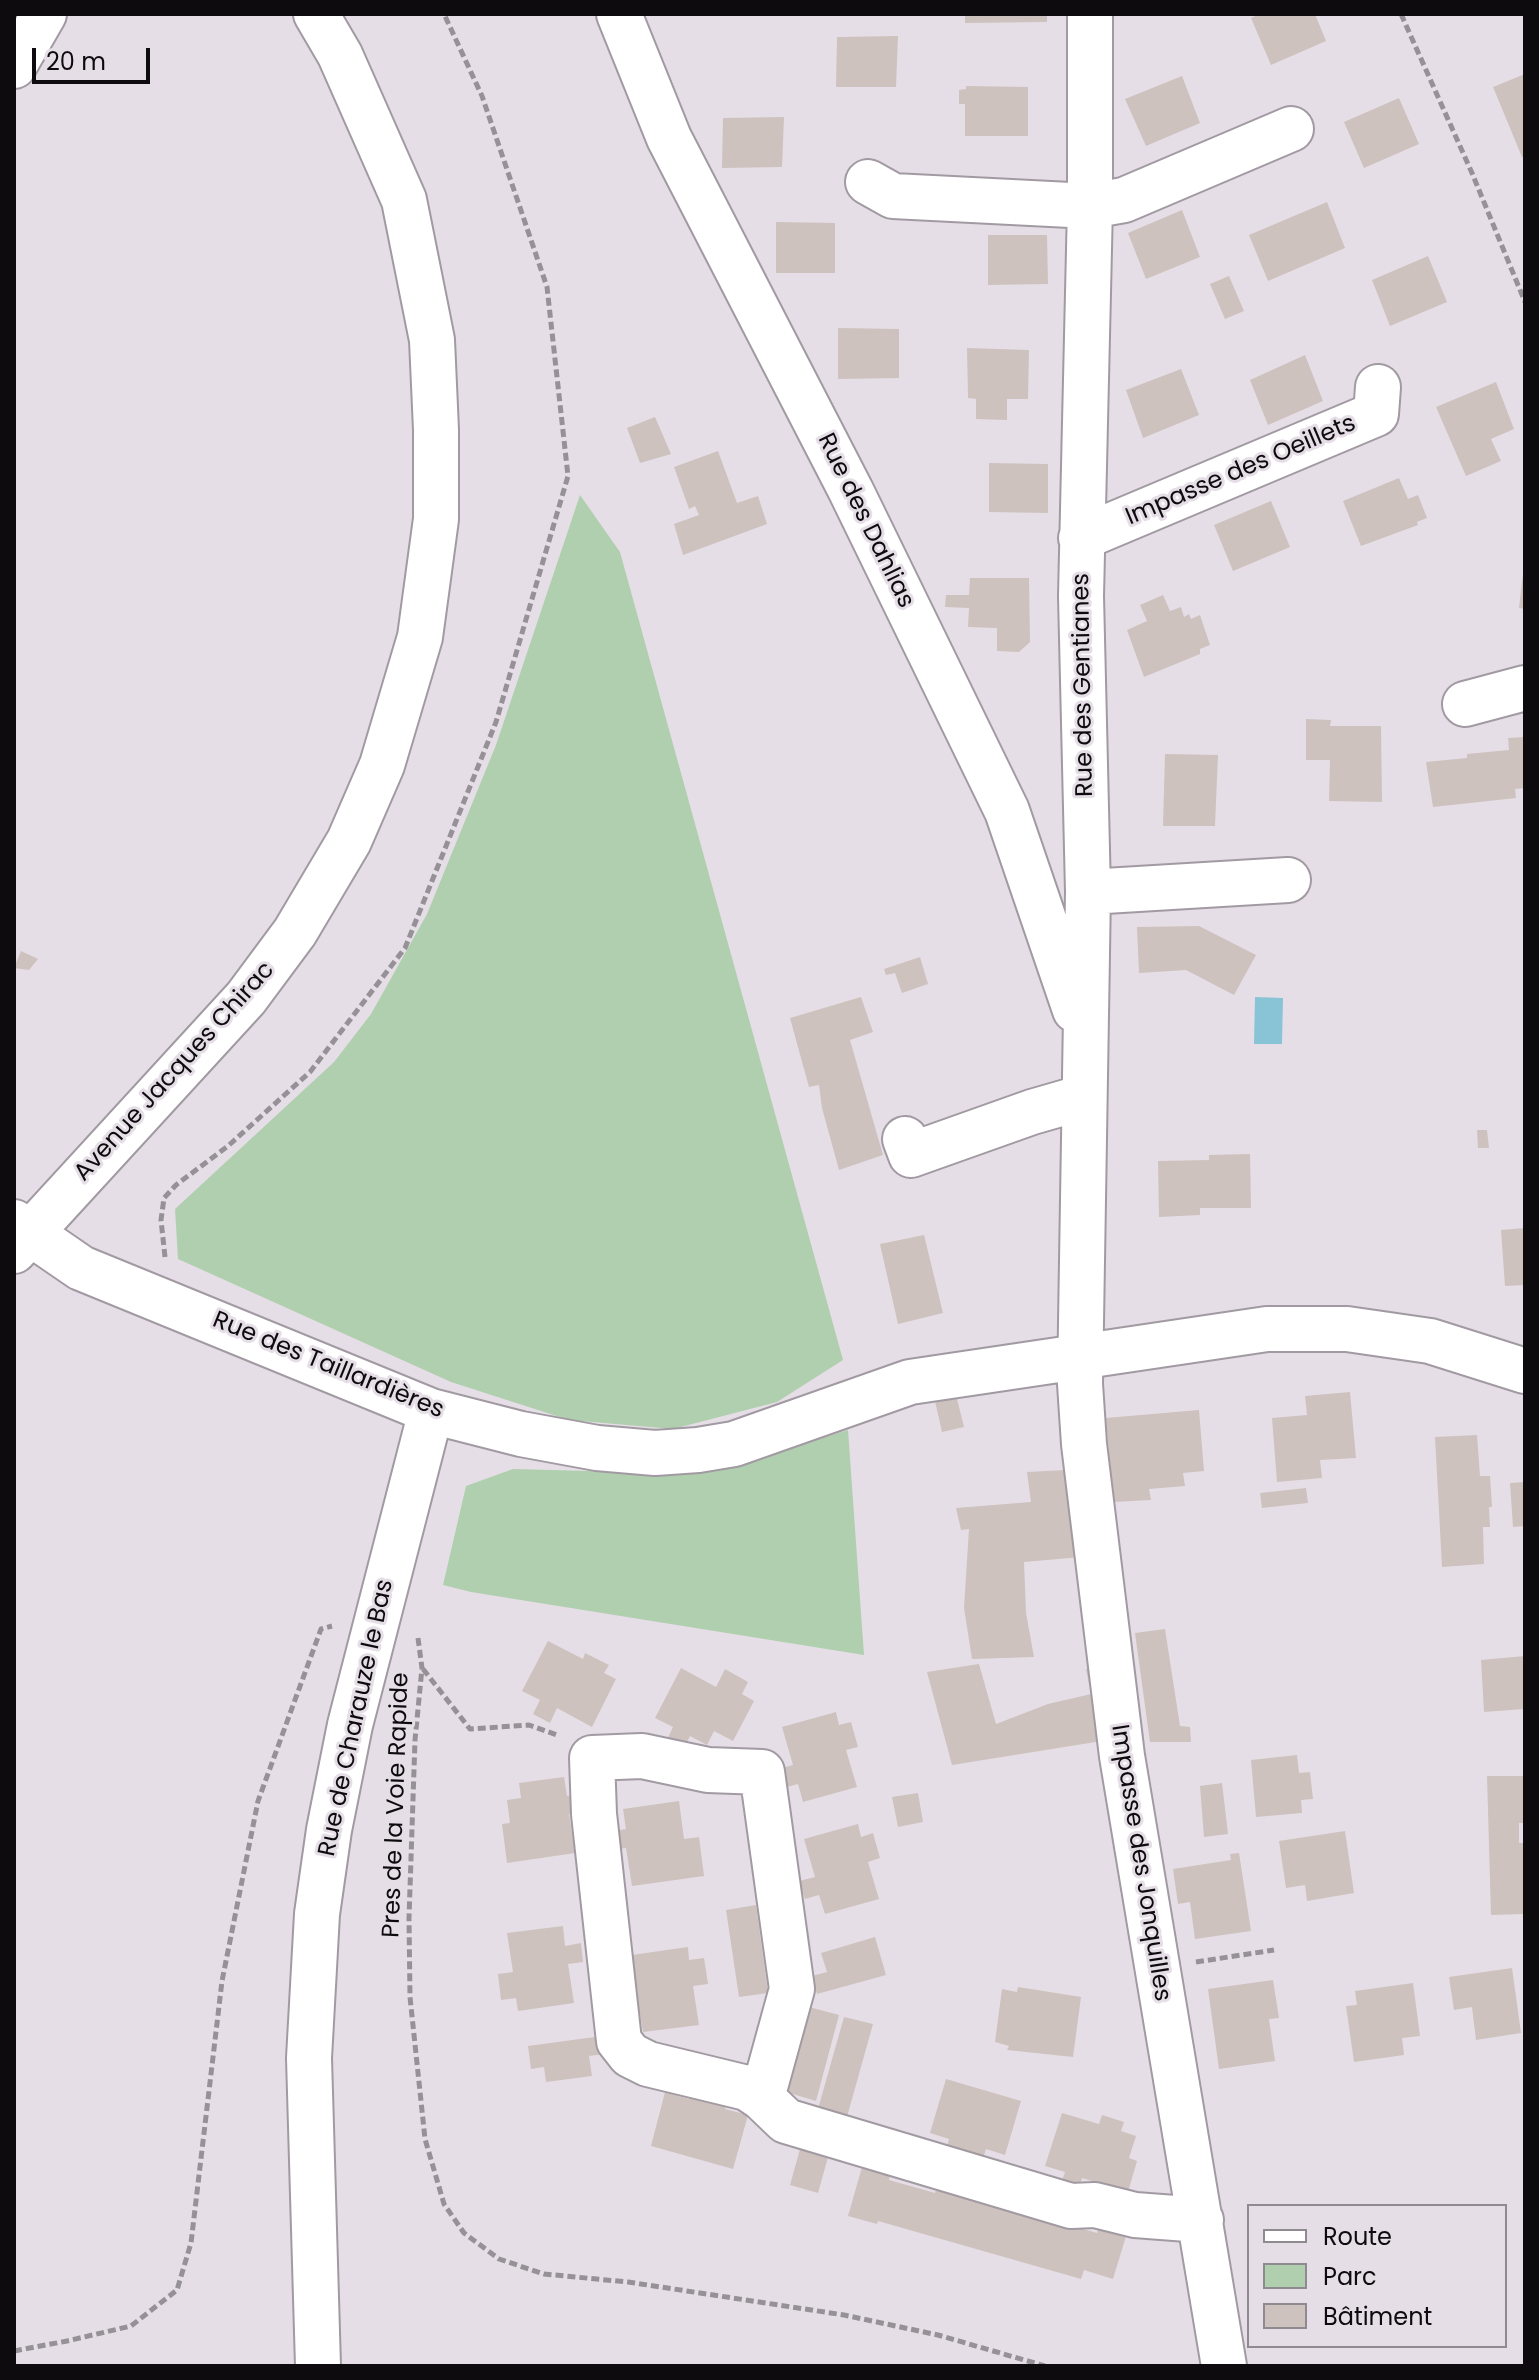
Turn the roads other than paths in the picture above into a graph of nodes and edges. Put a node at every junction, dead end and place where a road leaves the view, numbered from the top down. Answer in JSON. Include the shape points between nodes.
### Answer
{"nodes":[{"id":1,"x":44,"y":14,"type":"edge"},
{"id":2,"x":316,"y":14,"type":"edge"},
{"id":3,"x":619,"y":14,"type":"edge"},
{"id":4,"x":1090,"y":14,"type":"edge"},
{"id":5,"x":14,"y":66,"type":"edge"},
{"id":6,"x":1291,"y":129,"type":"dead end"},
{"id":7,"x":868,"y":182,"type":"dead end"},
{"id":8,"x":1090,"y":206,"type":"junction"},
{"id":9,"x":1378,"y":387,"type":"dead end"},
{"id":10,"x":1081,"y":538,"type":"junction"},
{"id":11,"x":1525,"y":688,"type":"edge"},
{"id":12,"x":1465,"y":704,"type":"dead end"},
{"id":13,"x":1288,"y":880,"type":"dead end"},
{"id":14,"x":1088,"y":892,"type":"junction"},
{"id":15,"x":1085,"y":1039,"type":"junction"},
{"id":16,"x":1084,"y":1097,"type":"junction"},
{"id":17,"x":905,"y":1139,"type":"dead end"},
{"id":18,"x":19,"y":1235,"type":"edge"},
{"id":19,"x":1080,"y":1356,"type":"junction"},
{"id":20,"x":1525,"y":1371,"type":"edge"},
{"id":21,"x":431,"y":1411,"type":"junction"},
{"id":22,"x":762,"y":2098,"type":"junction"},
{"id":23,"x":1201,"y":2220,"type":"junction"},
{"id":24,"x":318,"y":2366,"type":"edge"},
{"id":25,"x":1224,"y":2366,"type":"edge"}],
"edges":[{"from":1,"to":5,"type":"street"},
{"from":2,"to":18,"type":"street","name":"Avenue Jacques Chirac","via":[[340,55],[404,200],[432,340],[436,519],[420,637],[382,765],[349,841],[295,932],[246,998]]},
{"from":3,"to":15,"type":"street","name":"Rue des Dahlias","via":[[669,138],[851,491],[1007,811]]},
{"from":4,"to":8,"type":"street","name":"Rue des Gentianes"},
{"from":6,"to":8,"type":"street","via":[[1124,200]]},
{"from":7,"to":8,"type":"street","via":[[893,196]]},
{"from":8,"to":10,"type":"street","name":"Rue des Gentianes"},
{"from":9,"to":10,"type":"street","name":"Impasse des Oeillets","via":[[1376,414]]},
{"from":10,"to":14,"type":"street","name":"Rue des Gentianes"},
{"from":11,"to":12,"type":"street"},
{"from":13,"to":14,"type":"street"},
{"from":14,"to":15,"type":"street","name":"Rue des Gentianes"},
{"from":15,"to":16,"type":"street","name":"Rue des Gentianes"},
{"from":16,"to":17,"type":"street","via":[[911,1155]]},
{"from":16,"to":19,"type":"street","name":"Rue des Gentianes"},
{"from":18,"to":21,"type":"street","name":"Rue des Taillardières","via":[[81,1268]]},
{"from":19,"to":20,"type":"street","name":"Rue des Taillardières","via":[[1267,1329],[1347,1329],[1430,1341]]},
{"from":19,"to":21,"type":"street","name":"Rue des Taillardières","via":[[910,1382],[734,1444],[698,1450],[597,1448]]},
{"from":19,"to":23,"type":"street","name":"Impasse des Jonquilles","via":[[1084,1444],[1120,1740]]},
{"from":21,"to":24,"type":"street","name":"Rue de Charauze le Bas","via":[[341,1770],[317,1914],[309,2058]]},
{"from":22,"to":22,"type":"street","via":[[792,1989],[762,1772],[708,1770],[642,1756],[592,1758],[619,2041],[630,2055],[648,2064],[747,2088]]},
{"from":22,"to":23,"type":"street","via":[[786,2121],[1071,2206]]},
{"from":23,"to":25,"type":"street","name":"Impasse des Jonquilles"}]}
